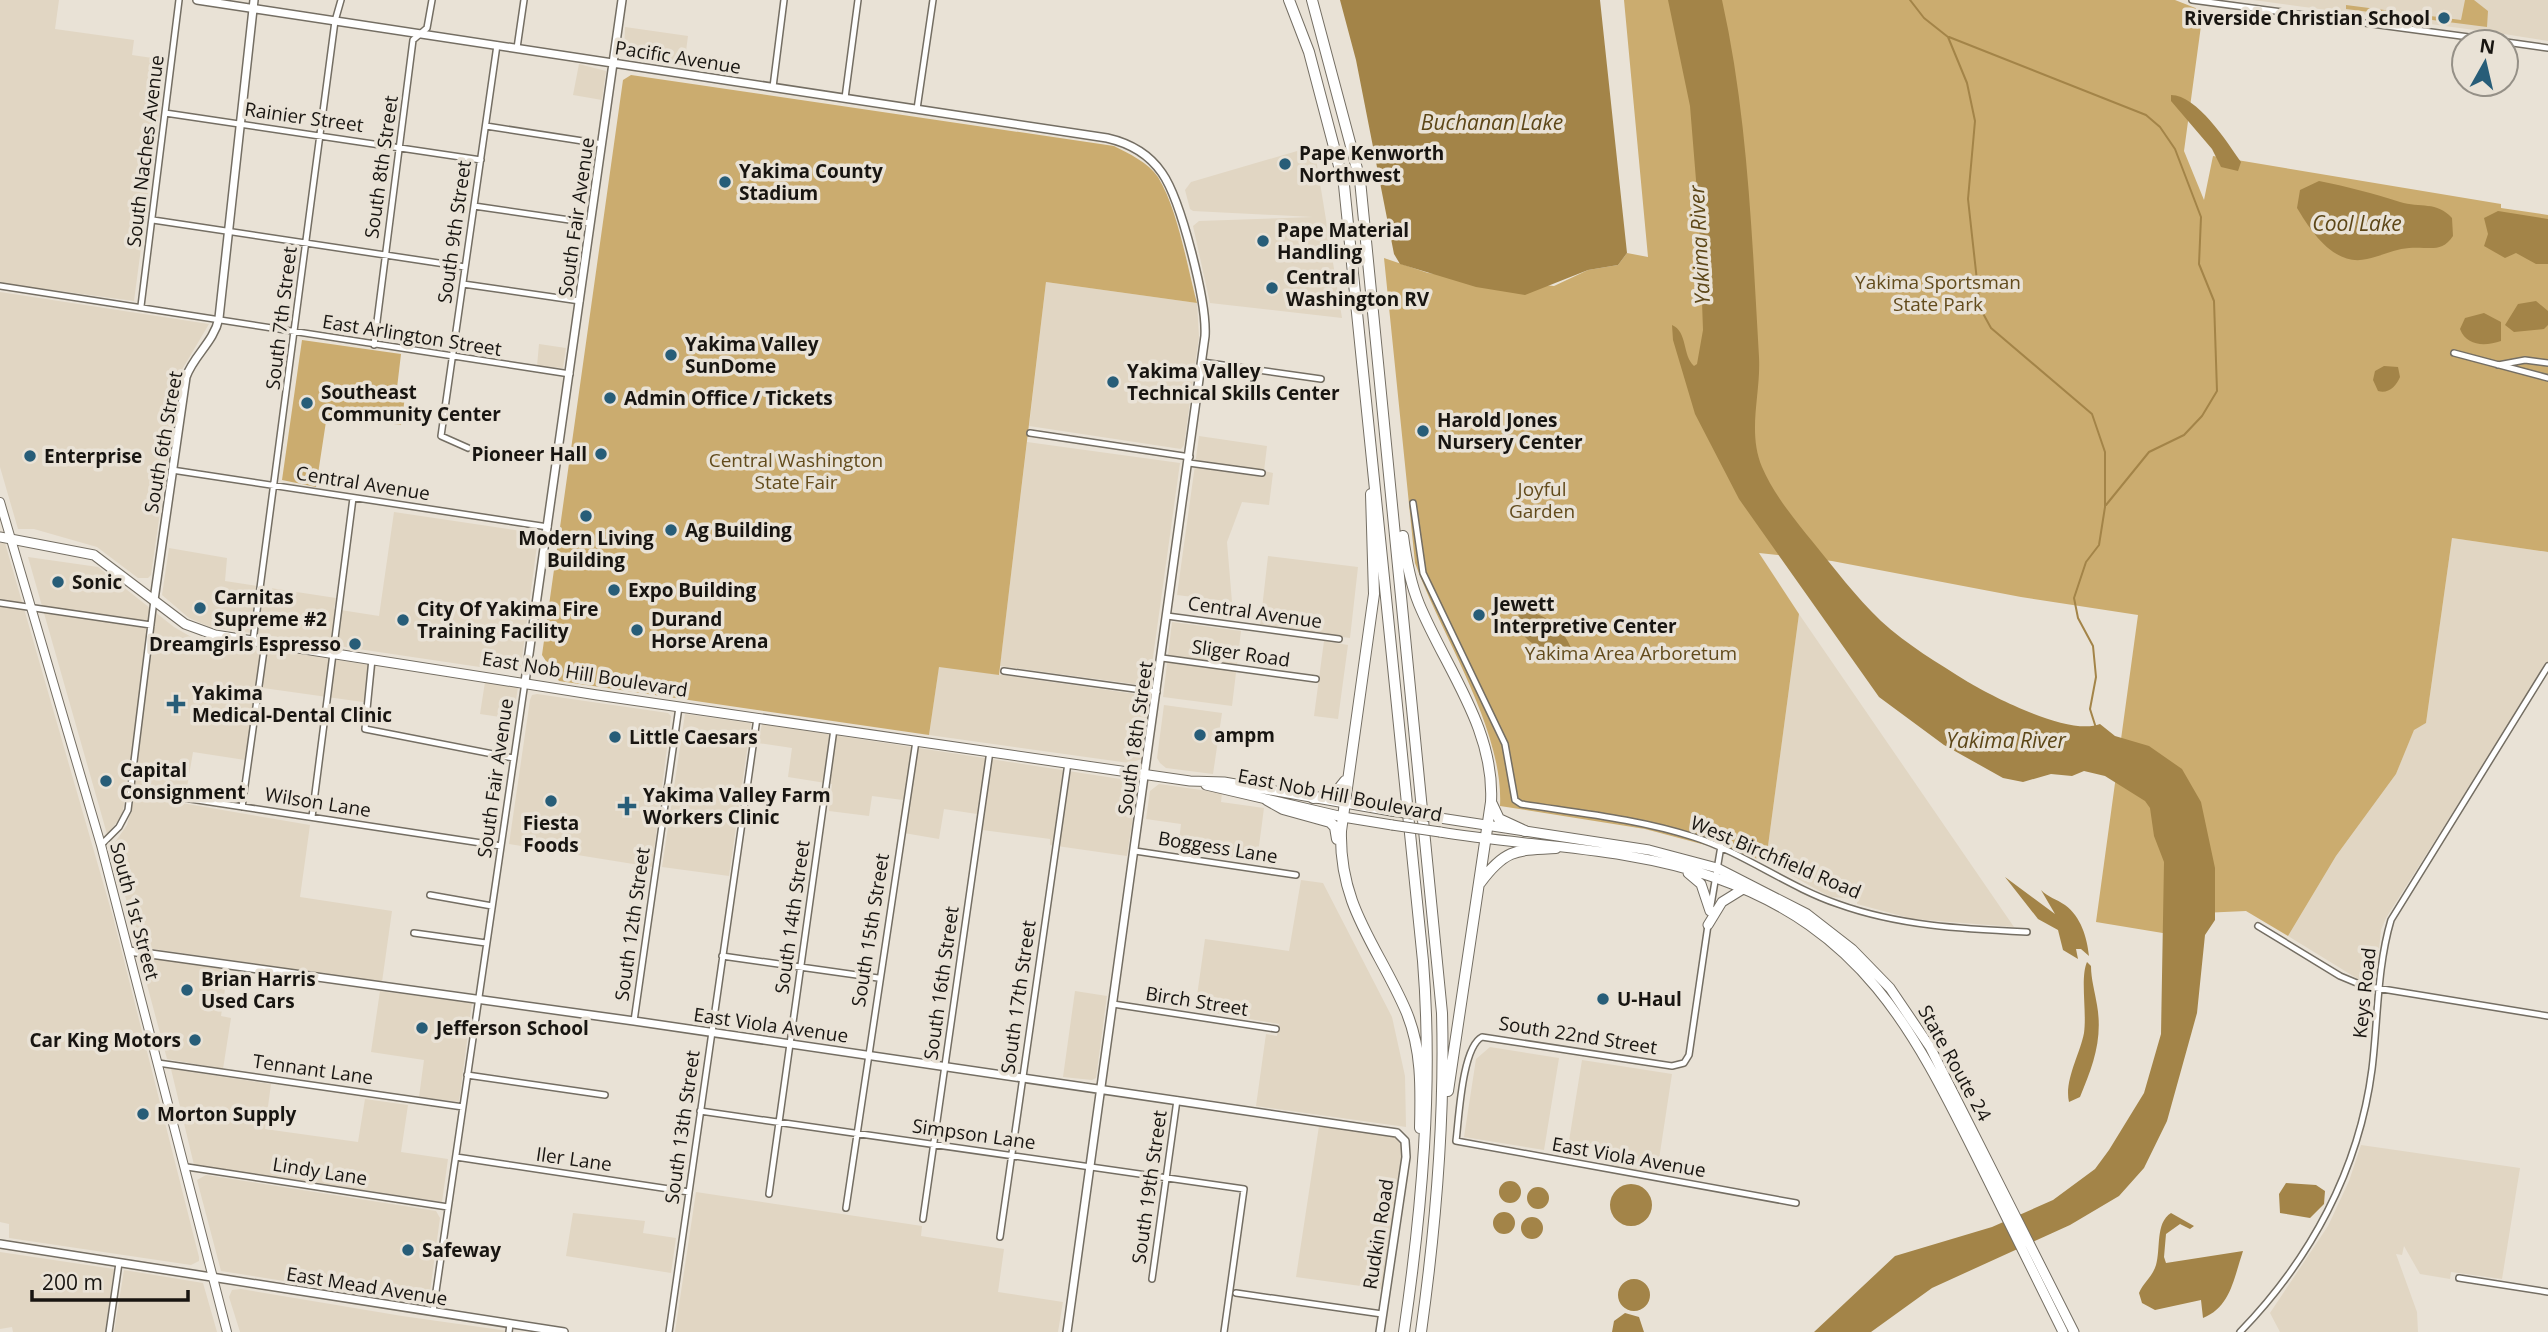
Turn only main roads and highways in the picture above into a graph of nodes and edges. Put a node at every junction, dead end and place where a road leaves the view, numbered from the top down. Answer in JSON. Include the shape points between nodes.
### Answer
{"nodes":[{"id":1,"x":1289,"y":0,"type":"edge"},
{"id":2,"x":1312,"y":0,"type":"edge"},
{"id":3,"x":1380,"y":362,"type":"junction"},
{"id":4,"x":1366,"y":378,"type":"junction"},
{"id":5,"x":0,"y":502,"type":"edge"},
{"id":6,"x":0,"y":537,"type":"edge"},
{"id":7,"x":11,"y":538,"type":"junction"},
{"id":8,"x":1349,"y":775,"type":"junction"},
{"id":9,"x":1190,"y":781,"type":"junction"},
{"id":10,"x":1313,"y":798,"type":"junction"},
{"id":11,"x":1266,"y":800,"type":"junction"},
{"id":12,"x":1492,"y":802,"type":"junction"},
{"id":13,"x":1345,"y":804,"type":"junction"},
{"id":14,"x":1343,"y":817,"type":"junction"},
{"id":15,"x":1486,"y":825,"type":"junction"},
{"id":16,"x":1525,"y":831,"type":"junction"},
{"id":17,"x":1485,"y":839,"type":"junction"},
{"id":18,"x":1556,"y":848,"type":"junction"},
{"id":19,"x":1340,"y":861,"type":"junction"},
{"id":20,"x":1684,"y":869,"type":"junction"},
{"id":21,"x":1716,"y":873,"type":"junction"},
{"id":22,"x":1478,"y":886,"type":"junction"},
{"id":23,"x":1743,"y":889,"type":"junction"},
{"id":24,"x":1710,"y":911,"type":"road end"},
{"id":25,"x":1708,"y":925,"type":"road end"},
{"id":26,"x":1952,"y":1098,"type":"junction"},
{"id":27,"x":1443,"y":1140,"type":"junction"},
{"id":28,"x":1413,"y":1267,"type":"junction"},
{"id":29,"x":227,"y":1332,"type":"edge"},
{"id":30,"x":1404,"y":1332,"type":"edge"},
{"id":31,"x":1421,"y":1332,"type":"edge"},
{"id":32,"x":2063,"y":1332,"type":"edge"},
{"id":33,"x":2074,"y":1332,"type":"edge"}],
"edges":[{"from":1,"to":4,"type":"highway","via":[[1309,52],[1344,185]]},
{"from":2,"to":3,"type":"highway","via":[[1360,180]]},
{"from":3,"to":12,"type":"highway","via":[[1407,566],[1419,603],[1489,753]]},
{"from":3,"to":27,"type":"highway","via":[[1442,1013]]},
{"from":4,"to":8,"type":"highway","via":[[1374,594]]},
{"from":4,"to":28,"type":"highway","via":[[1427,1017],[1426,1154]]},
{"from":5,"to":7,"type":"main road","name":"South 1st Street"},
{"from":6,"to":7,"type":"main road","name":"East Nob Hill Boulevard"},
{"from":7,"to":9,"type":"main road","name":"East Nob Hill Boulevard","via":[[94,555],[197,630],[679,707]]},
{"from":7,"to":29,"type":"main road","name":"South 1st Street","via":[[101,845]]},
{"from":8,"to":10,"type":"highway","via":[[1337,794]]},
{"from":8,"to":13,"type":"highway"},
{"from":9,"to":10,"type":"main road","name":"East Nob Hill Boulevard","via":[[1224,782]]},
{"from":9,"to":11,"type":"main road","name":"East Nob Hill Boulevard"},
{"from":10,"to":13,"type":"main road","name":"East Nob Hill Boulevard"},
{"from":11,"to":14,"type":"main road","name":"East Nob Hill Boulevard"},
{"from":11,"to":19,"type":"highway","via":[[1330,822],[1335,827]]},
{"from":12,"to":15,"type":"highway"},
{"from":12,"to":16,"type":"highway","via":[[1499,819]]},
{"from":13,"to":14,"type":"highway"},
{"from":13,"to":15,"type":"main road","name":"East Nob Hill Boulevard","bridge":true},
{"from":14,"to":17,"type":"main road","name":"East Nob Hill Boulevard","bridge":true},
{"from":14,"to":19,"type":"highway"},
{"from":15,"to":16,"type":"main road","name":"State Route 24"},
{"from":15,"to":17,"type":"highway"},
{"from":16,"to":21,"type":"main road","name":"State Route 24","via":[[1649,850]]},
{"from":17,"to":18,"type":"main road","name":"State Route 24"},
{"from":17,"to":22,"type":"highway"},
{"from":18,"to":20,"type":"main road","name":"State Route 24"},
{"from":18,"to":22,"type":"highway","via":[[1519,849],[1503,856]]},
{"from":19,"to":28,"type":"highway","via":[[1349,897],[1411,1027],[1421,1076]]},
{"from":20,"to":21,"type":"main road","name":"State Route 24"},
{"from":20,"to":24,"type":"main road","via":[[1701,884]]},
{"from":21,"to":23,"type":"main road","name":"State Route 24"},
{"from":21,"to":26,"type":"main road","name":"State Route 24","via":[[1807,914],[1853,949],[1907,1011]]},
{"from":22,"to":27,"type":"highway"},
{"from":23,"to":25,"type":"main road","via":[[1721,902]]},
{"from":23,"to":26,"type":"main road","name":"State Route 24","via":[[1800,920],[1863,971],[1908,1027]]},
{"from":26,"to":32,"type":"main road","name":"State Route 24"},
{"from":26,"to":33,"type":"main road","name":"State Route 24"},
{"from":27,"to":31,"type":"highway"},
{"from":28,"to":30,"type":"highway"}]}
